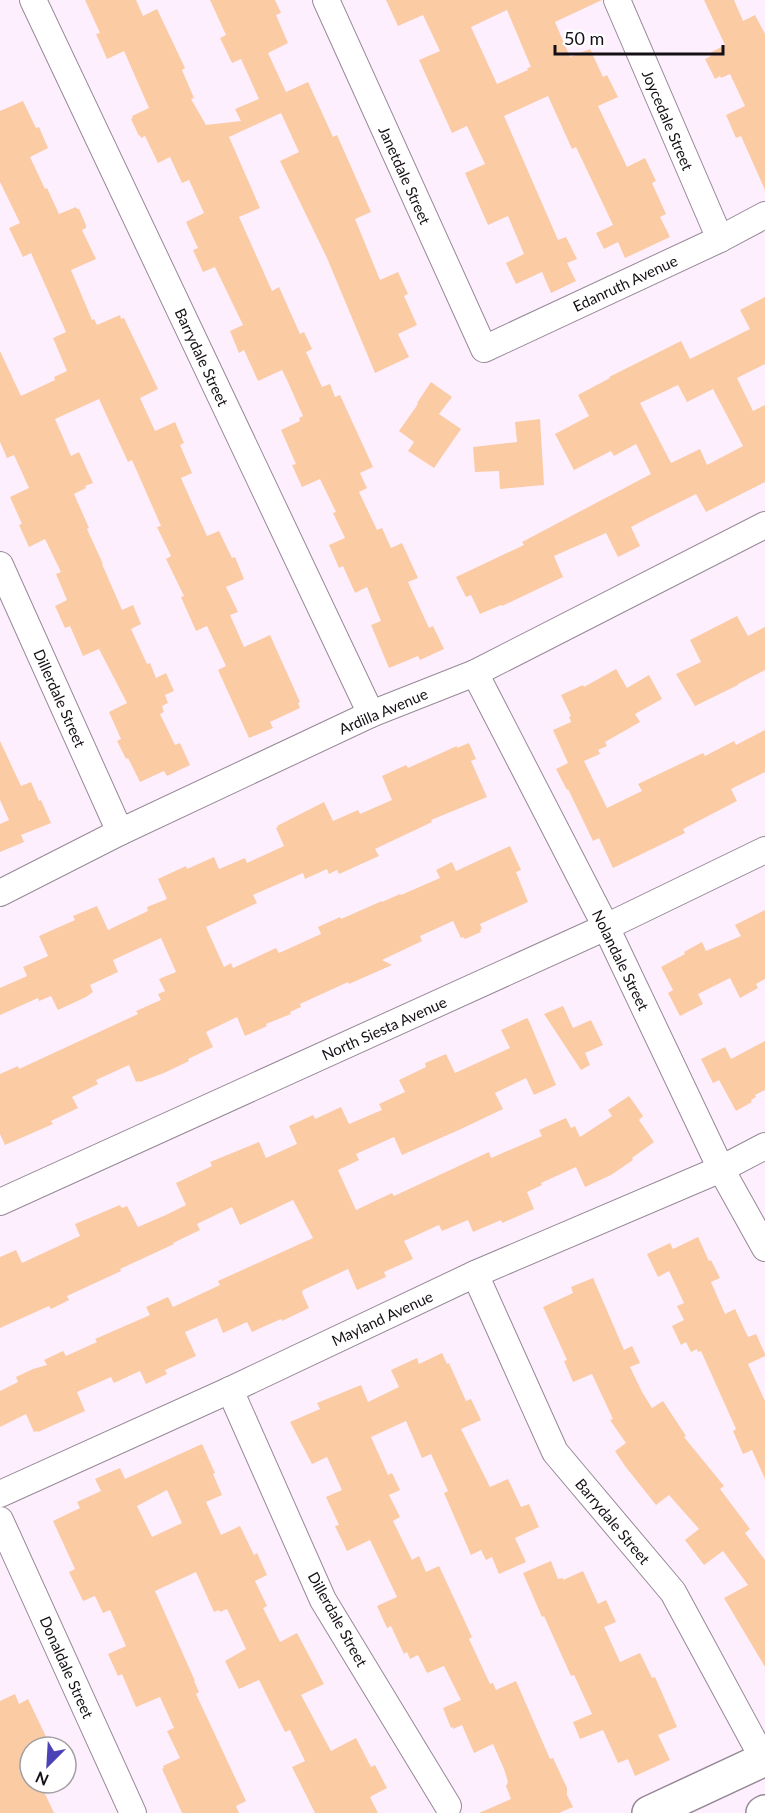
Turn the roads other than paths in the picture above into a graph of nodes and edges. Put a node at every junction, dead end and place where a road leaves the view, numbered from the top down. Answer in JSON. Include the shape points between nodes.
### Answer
{"nodes":[{"id":1,"x":33,"y":0,"type":"edge"},
{"id":2,"x":326,"y":0,"type":"edge"},
{"id":3,"x":617,"y":0,"type":"edge"},
{"id":4,"x":765,"y":215,"type":"edge"},
{"id":5,"x":720,"y":239,"type":"junction"},
{"id":6,"x":484,"y":349,"type":"joint"},
{"id":7,"x":765,"y":525,"type":"edge"},
{"id":8,"x":0,"y":565,"type":"edge"},
{"id":9,"x":475,"y":672,"type":"junction"},
{"id":10,"x":371,"y":714,"type":"junction"},
{"id":11,"x":120,"y":832,"type":"junction"},
{"id":12,"x":765,"y":850,"type":"edge"},
{"id":13,"x":0,"y":893,"type":"edge"},
{"id":14,"x":606,"y":927,"type":"junction"},
{"id":15,"x":765,"y":1146,"type":"edge"},
{"id":16,"x":721,"y":1169,"type":"junction"},
{"id":17,"x":0,"y":1202,"type":"edge"},
{"id":18,"x":765,"y":1248,"type":"edge"},
{"id":19,"x":475,"y":1274,"type":"junction"},
{"id":20,"x":230,"y":1390,"type":"junction"},
{"id":21,"x":0,"y":1494,"type":"edge"},
{"id":22,"x":0,"y":1520,"type":"edge"},
{"id":23,"x":765,"y":1760,"type":"edge"},
{"id":24,"x":448,"y":1806,"type":"dead end"},
{"id":25,"x":133,"y":1813,"type":"edge"},
{"id":26,"x":649,"y":1813,"type":"edge"}],
"edges":[{"from":1,"to":10,"type":"street","name":"Barrydale Street"},
{"from":2,"to":6,"type":"street","name":"Janetdale Street"},
{"from":3,"to":5,"type":"street","name":"Joycedale Street"},
{"from":4,"to":5,"type":"street","name":"Edanruth Avenue"},
{"from":5,"to":6,"type":"street","name":"Edanruth Avenue"},
{"from":7,"to":9,"type":"street","name":"Ardilla Avenue"},
{"from":8,"to":11,"type":"street","name":"Dillerdale Street"},
{"from":9,"to":10,"type":"street","name":"Ardilla Avenue"},
{"from":9,"to":14,"type":"street","name":"Nolandale Street"},
{"from":10,"to":11,"type":"street","name":"Ardilla Avenue"},
{"from":11,"to":13,"type":"street","name":"Ardilla Avenue"},
{"from":12,"to":14,"type":"street","name":"North Siesta Avenue"},
{"from":14,"to":16,"type":"street","name":"Nolandale Street"},
{"from":14,"to":17,"type":"street","name":"North Siesta Avenue"},
{"from":15,"to":16,"type":"street","name":"Mayland Avenue"},
{"from":16,"to":18,"type":"street","name":"Nolandale Street"},
{"from":16,"to":19,"type":"street","name":"Mayland Avenue"},
{"from":19,"to":20,"type":"street","name":"Mayland Avenue"},
{"from":19,"to":23,"type":"street","name":"Barrydale Street","via":[[555,1452],[673,1592]]},
{"from":20,"to":21,"type":"street","name":"Mayland Avenue"},
{"from":20,"to":24,"type":"street","name":"Dillerdale Street","via":[[323,1600]]},
{"from":22,"to":25,"type":"street","name":"Donaldale Street"},
{"from":23,"to":26,"type":"main road"}]}
